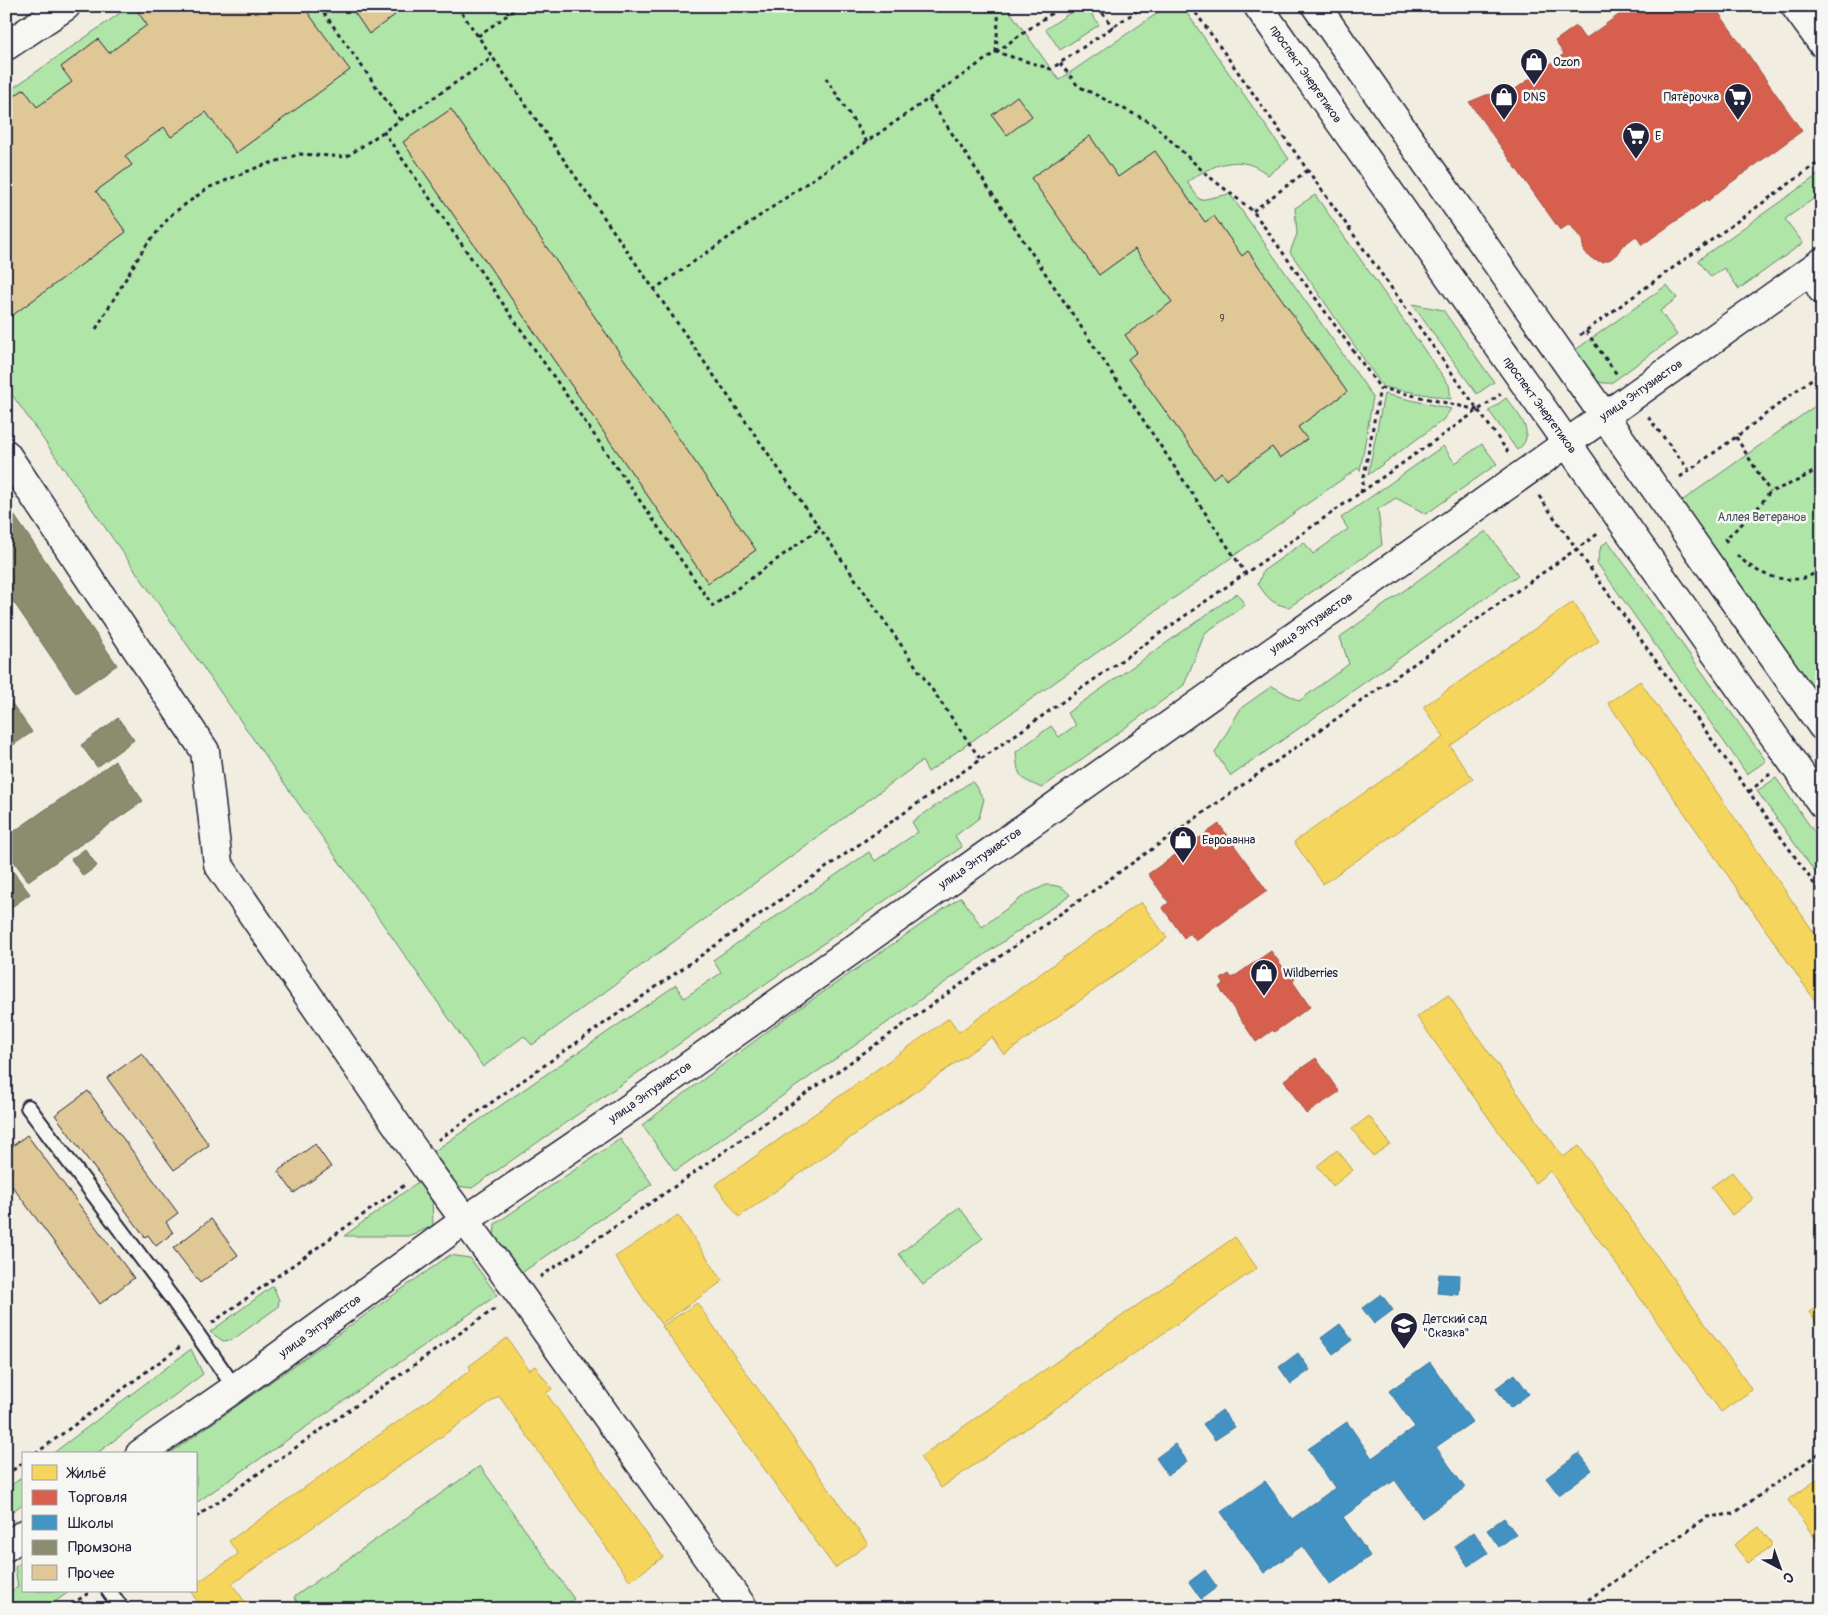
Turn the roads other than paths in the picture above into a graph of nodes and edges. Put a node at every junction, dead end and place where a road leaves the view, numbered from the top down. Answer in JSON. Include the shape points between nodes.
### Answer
{"nodes":[{"id":1,"x":66,"y":6,"type":"edge"},
{"id":2,"x":1258,"y":6,"type":"edge"},
{"id":3,"x":1316,"y":6,"type":"edge"},
{"id":4,"x":1795,"y":6,"type":"edge"},
{"id":5,"x":1822,"y":42,"type":"edge"},
{"id":6,"x":6,"y":46,"type":"edge"},
{"id":7,"x":1818,"y":274,"type":"edge"},
{"id":8,"x":1604,"y":416,"type":"junction"},
{"id":9,"x":1567,"y":442,"type":"junction"},
{"id":10,"x":6,"y":454,"type":"edge"},
{"id":11,"x":1822,"y":726,"type":"edge"},
{"id":12,"x":1822,"y":804,"type":"edge"},
{"id":13,"x":28,"y":1107,"type":"dead end"},
{"id":14,"x":464,"y":1221,"type":"junction"},
{"id":15,"x":235,"y":1388,"type":"junction"},
{"id":16,"x":143,"y":1452,"type":"edge"},
{"id":17,"x":22,"y":1535,"type":"edge"},
{"id":18,"x":6,"y":1547,"type":"edge"},
{"id":19,"x":111,"y":1592,"type":"edge"},
{"id":20,"x":122,"y":1609,"type":"edge"},
{"id":21,"x":744,"y":1609,"type":"edge"}],
"edges":[{"from":1,"to":6,"type":"street"},
{"from":2,"to":9,"type":"street","name":"проспект Энергетиков"},
{"from":3,"to":8,"type":"street"},
{"from":4,"to":5,"type":"street"},
{"from":7,"to":8,"type":"street","name":"улица Энтузиастов"},
{"from":8,"to":9,"type":"street","name":"улица Энтузиастов"},
{"from":8,"to":11,"type":"street"},
{"from":9,"to":12,"type":"street","name":"проспект Энергетиков"},
{"from":9,"to":14,"type":"street","name":"улица Энтузиастов","via":[[621,1114]]},
{"from":10,"to":14,"type":"street","via":[[205,751],[218,864]]},
{"from":13,"to":15,"type":"lane"},
{"from":14,"to":15,"type":"street","name":"улица Энтузиастов"},
{"from":14,"to":21,"type":"street"},
{"from":15,"to":16,"type":"street","name":"улица Энтузиастов"},
{"from":17,"to":18,"type":"street"},
{"from":19,"to":20,"type":"lane"}]}
